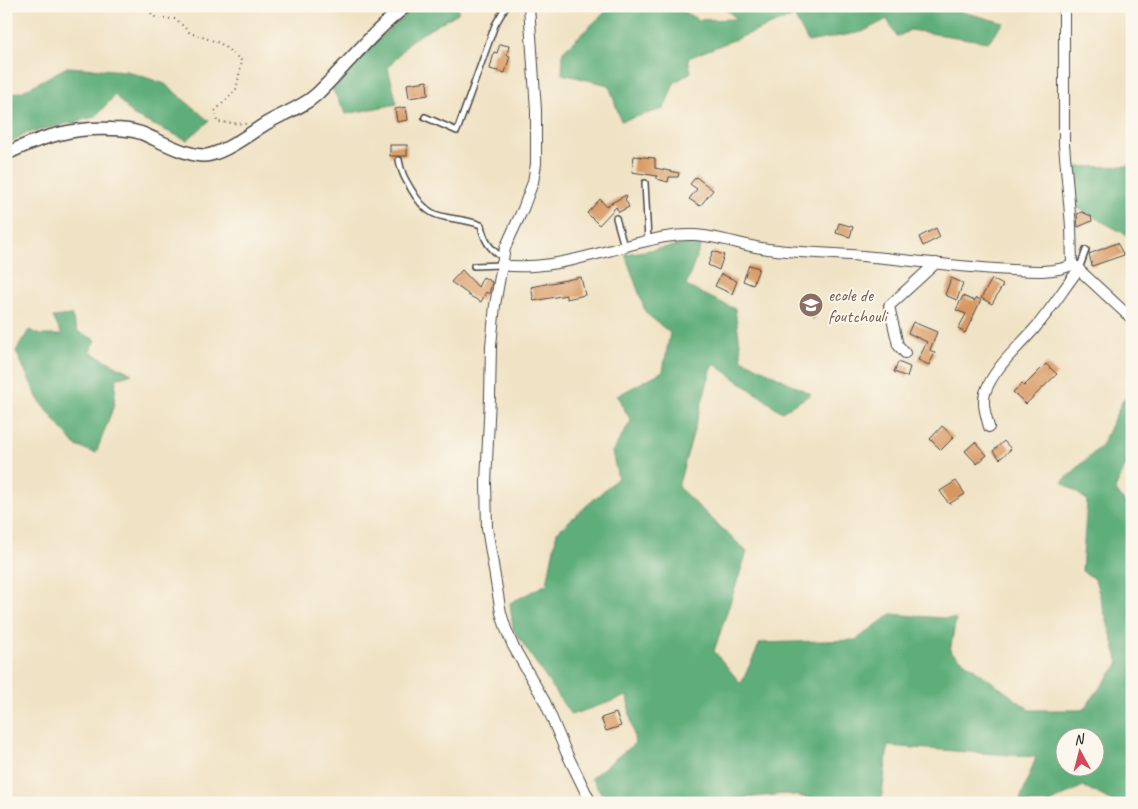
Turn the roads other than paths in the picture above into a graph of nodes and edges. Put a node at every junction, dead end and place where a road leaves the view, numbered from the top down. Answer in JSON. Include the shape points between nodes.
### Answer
{"nodes":[{"id":1,"x":406,"y":6,"type":"edge"},
{"id":2,"x":506,"y":6,"type":"edge"},
{"id":3,"x":529,"y":6,"type":"edge"},
{"id":4,"x":1064,"y":6,"type":"edge"},
{"id":5,"x":425,"y":118,"type":"dead end"},
{"id":6,"x":6,"y":154,"type":"edge"},
{"id":7,"x":399,"y":160,"type":"dead end"},
{"id":8,"x":645,"y":182,"type":"dead end"},
{"id":9,"x":616,"y":218,"type":"dead end"},
{"id":10,"x":648,"y":240,"type":"junction"},
{"id":11,"x":624,"y":246,"type":"junction"},
{"id":12,"x":1086,"y":250,"type":"dead end"},
{"id":13,"x":502,"y":262,"type":"junction"},
{"id":14,"x":936,"y":264,"type":"junction"},
{"id":15,"x":474,"y":266,"type":"dead end"},
{"id":16,"x":1075,"y":267,"type":"junction"},
{"id":17,"x":1132,"y":319,"type":"edge"},
{"id":18,"x":905,"y":353,"type":"dead end"},
{"id":19,"x":990,"y":427,"type":"dead end"},
{"id":20,"x":591,"y":803,"type":"edge"}],
"edges":[{"from":1,"to":6,"type":"street","via":[[304,104],[214,153],[196,155],[139,132],[106,128],[57,133]]},
{"from":2,"to":5,"type":"lane","via":[[495,25],[457,131]]},
{"from":3,"to":13,"type":"street","via":[[536,164],[533,182]]},
{"from":4,"to":16,"type":"street","via":[[1064,144]]},
{"from":7,"to":13,"type":"lane","via":[[401,172],[420,205],[436,216],[481,225],[483,236]]},
{"from":8,"to":10,"type":"lane"},
{"from":9,"to":11,"type":"lane"},
{"from":10,"to":11,"type":"street"},
{"from":10,"to":14,"type":"street","via":[[671,235],[705,236],[767,249]]},
{"from":11,"to":13,"type":"street","via":[[532,267]]},
{"from":12,"to":16,"type":"lane"},
{"from":13,"to":15,"type":"lane"},
{"from":13,"to":20,"type":"street","via":[[491,346],[486,482],[488,528],[499,599],[513,646],[546,702]]},
{"from":14,"to":16,"type":"street","via":[[1037,271]]},
{"from":14,"to":18,"type":"street","via":[[889,306],[898,345]]},
{"from":16,"to":17,"type":"street"},
{"from":16,"to":19,"type":"street","via":[[1034,329],[993,378],[983,405]]}]}
